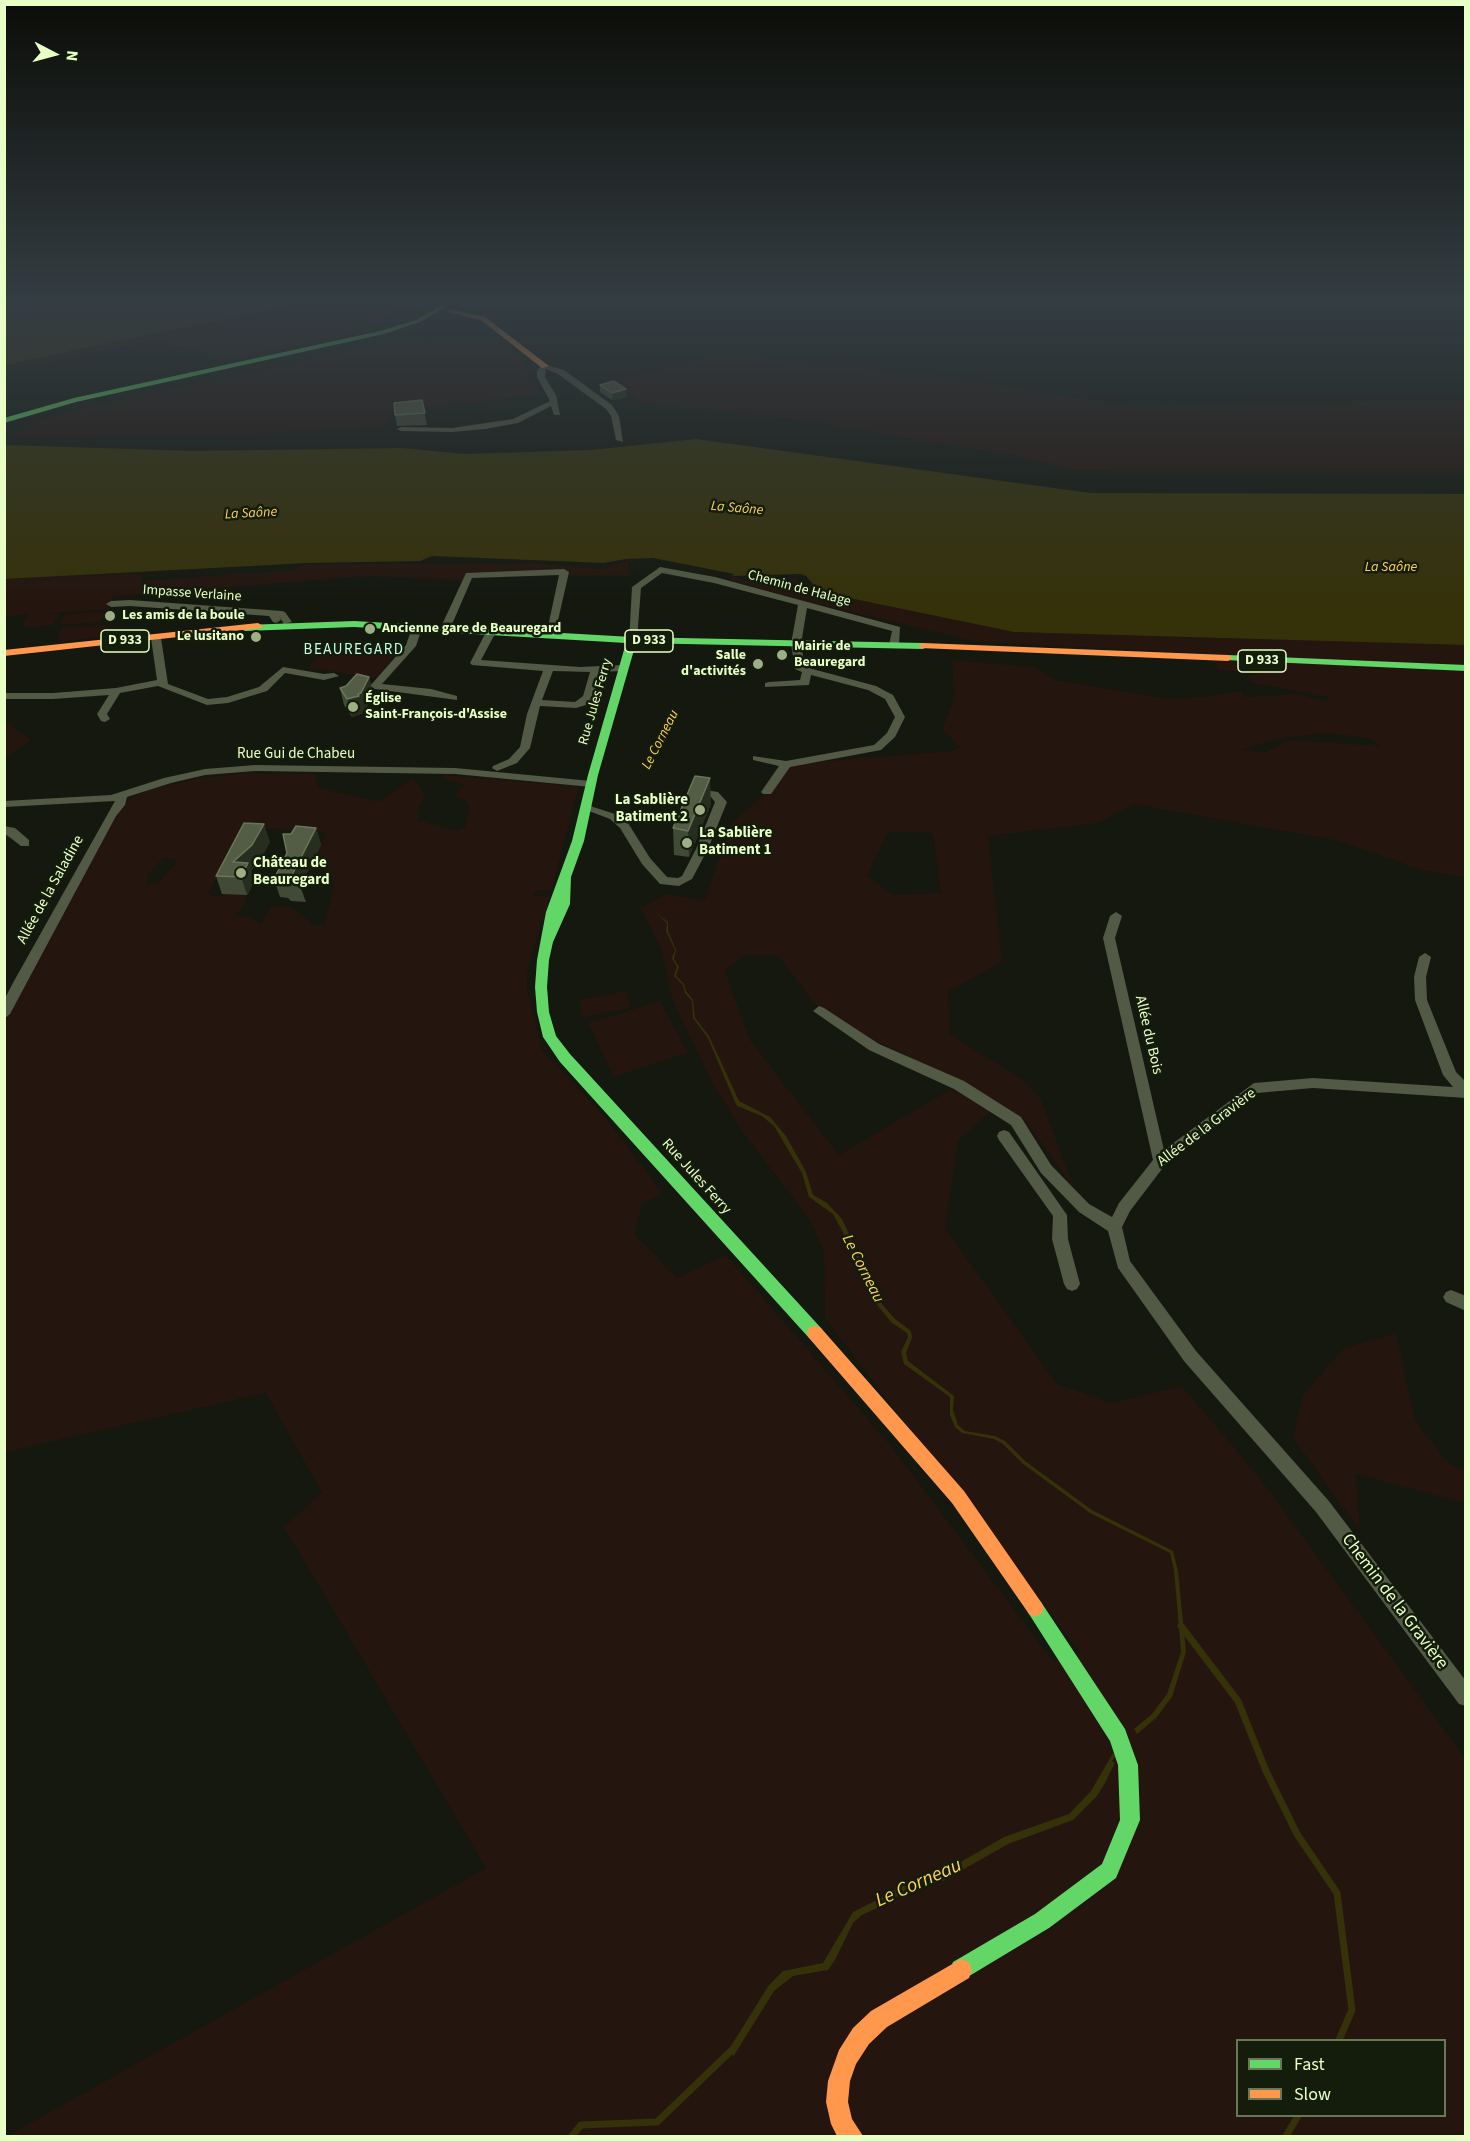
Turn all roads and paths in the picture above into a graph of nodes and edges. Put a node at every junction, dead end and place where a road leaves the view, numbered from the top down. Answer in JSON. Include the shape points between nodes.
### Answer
{"nodes":[{"id":1,"x":61,"y":404,"type":"edge"},
{"id":2,"x":550,"y":404,"type":"edge"},
{"id":3,"x":555,"y":404,"type":"edge"},
{"id":4,"x":605,"y":404,"type":"edge"},
{"id":5,"x":557,"y":413,"type":"dead end"},
{"id":6,"x":4,"y":421,"type":"edge"},
{"id":7,"x":401,"y":429,"type":"dead end"},
{"id":8,"x":620,"y":440,"type":"dead end"},
{"id":9,"x":111,"y":604,"type":"dead end"},
{"id":10,"x":803,"y":604,"type":"junction"},
{"id":11,"x":280,"y":621,"type":"junction"},
{"id":12,"x":445,"y":629,"type":"junction"},
{"id":13,"x":491,"y":632,"type":"junction"},
{"id":14,"x":414,"y":633,"type":"junction"},
{"id":15,"x":551,"y":636,"type":"junction"},
{"id":16,"x":156,"y":638,"type":"junction"},
{"id":17,"x":632,"y":640,"type":"junction"},
{"id":18,"x":796,"y":644,"type":"junction"},
{"id":19,"x":894,"y":645,"type":"junction"},
{"id":20,"x":4,"y":653,"type":"edge"},
{"id":21,"x":549,"y":668,"type":"junction"},
{"id":22,"x":622,"y":668,"type":"junction"},
{"id":23,"x":1466,"y":668,"type":"edge"},
{"id":24,"x":596,"y":670,"type":"junction"},
{"id":25,"x":807,"y":671,"type":"junction"},
{"id":26,"x":334,"y":676,"type":"dead end"},
{"id":27,"x":162,"y":682,"type":"junction"},
{"id":28,"x":769,"y":685,"type":"dead end"},
{"id":29,"x":116,"y":691,"type":"junction"},
{"id":30,"x":4,"y":696,"type":"edge"},
{"id":31,"x":453,"y":698,"type":"dead end"},
{"id":32,"x":536,"y":703,"type":"junction"},
{"id":33,"x":105,"y":720,"type":"dead end"},
{"id":34,"x":757,"y":758,"type":"dead end"},
{"id":35,"x":786,"y":764,"type":"junction"},
{"id":36,"x":497,"y":768,"type":"dead end"},
{"id":37,"x":591,"y":784,"type":"junction"},
{"id":38,"x":699,"y":792,"type":"edge"},
{"id":39,"x":767,"y":792,"type":"dead end"},
{"id":40,"x":117,"y":796,"type":"junction"},
{"id":41,"x":4,"y":804,"type":"edge"},
{"id":42,"x":587,"y":808,"type":"junction"},
{"id":43,"x":4,"y":829,"type":"edge"},
{"id":44,"x":25,"y":843,"type":"dead end"},
{"id":45,"x":1116,"y":916,"type":"dead end"},
{"id":46,"x":1425,"y":957,"type":"dead end"},
{"id":47,"x":819,"y":1011,"type":"dead end"},
{"id":48,"x":4,"y":1014,"type":"edge"},
{"id":49,"x":1466,"y":1092,"type":"edge"},
{"id":50,"x":1004,"y":1136,"type":"dead end"},
{"id":51,"x":1160,"y":1161,"type":"junction"},
{"id":52,"x":1084,"y":1208,"type":"junction"},
{"id":53,"x":1060,"y":1215,"type":"junction"},
{"id":54,"x":1115,"y":1227,"type":"junction"},
{"id":55,"x":1072,"y":1284,"type":"dead end"},
{"id":56,"x":1466,"y":1697,"type":"edge"},
{"id":57,"x":851,"y":2136,"type":"edge"}],
"edges":[{"from":1,"to":6,"type":"main road"},
{"from":2,"to":7,"type":"street","via":[[515,421],[485,427]]},
{"from":3,"to":5,"type":"street"},
{"from":4,"to":8,"type":"street","via":[[615,416]]},
{"from":9,"to":11,"type":"street","name":"Impasse Verlaine","via":[[201,607]]},
{"from":10,"to":17,"type":"street","name":"Chemin de Halage","via":[[695,575],[660,570],[637,587]]},
{"from":10,"to":18,"type":"street"},
{"from":10,"to":19,"type":"street","name":"Chemin de Halage","via":[[897,629]]},
{"from":11,"to":14,"type":"main road","number":"D 933"},
{"from":11,"to":16,"type":"main road","number":"D 933"},
{"from":12,"to":13,"type":"main road","number":"D 933"},
{"from":12,"to":14,"type":"main road","number":"D 933"},
{"from":12,"to":15,"type":"street","via":[[469,575],[564,572]]},
{"from":13,"to":15,"type":"main road","number":"D 933"},
{"from":13,"to":21,"type":"street","via":[[475,663]]},
{"from":14,"to":31,"type":"street","via":[[411,646],[375,686]]},
{"from":15,"to":17,"type":"main road","number":"D 933"},
{"from":16,"to":20,"type":"main road","number":"D 933"},
{"from":16,"to":27,"type":"street"},
{"from":17,"to":18,"type":"main road","number":"D 933"},
{"from":17,"to":22,"type":"main road","name":"Rue Jules Ferry"},
{"from":18,"to":19,"type":"main road","number":"D 933"},
{"from":18,"to":25,"type":"street","via":[[800,669]]},
{"from":19,"to":23,"type":"main road","number":"D 933"},
{"from":21,"to":24,"type":"street"},
{"from":21,"to":32,"type":"street"},
{"from":22,"to":24,"type":"street"},
{"from":22,"to":37,"type":"main road","name":"Rue Jules Ferry"},
{"from":24,"to":32,"type":"street","via":[[588,697],[582,703]]},
{"from":25,"to":28,"type":"street","via":[[805,683]]},
{"from":25,"to":35,"type":"street","via":[[872,688],[890,697],[900,717],[891,735],[877,748]]},
{"from":26,"to":27,"type":"street","via":[[283,670],[263,689],[207,702],[163,686]]},
{"from":27,"to":29,"type":"street"},
{"from":29,"to":30,"type":"street"},
{"from":29,"to":33,"type":"street","via":[[102,714]]},
{"from":32,"to":36,"type":"street","via":[[525,748],[513,762]]},
{"from":34,"to":35,"type":"street"},
{"from":35,"to":39,"type":"street"},
{"from":37,"to":40,"type":"street","name":"Rue Gui de Chabeu","via":[[454,771],[255,768],[205,772]]},
{"from":37,"to":42,"type":"main road","name":"Rue Jules Ferry"},
{"from":38,"to":42,"type":"street","via":[[714,794],[721,802],[702,849],[686,879],[679,882],[664,881],[614,817]]},
{"from":40,"to":41,"type":"street","name":"Rue Gui de Chabeu"},
{"from":40,"to":48,"type":"street","name":"Allée de la Saladine"},
{"from":42,"to":57,"type":"main road","name":"Rue Jules Ferry","via":[[565,877],[564,904],[543,960],[543,1012],[550,1037],[958,1497],[1062,1647],[1118,1736],[1128,1765],[1130,1820],[1109,1871],[1042,1921],[879,2019],[861,2036],[839,2081],[837,2102],[842,2124]]},
{"from":43,"to":44,"type":"street"},
{"from":45,"to":51,"type":"street","name":"Allée du Bois","via":[[1109,938]]},
{"from":46,"to":49,"type":"street","via":[[1420,977],[1421,1000],[1450,1075]]},
{"from":47,"to":52,"type":"street","via":[[874,1047],[959,1085],[1016,1121],[1046,1169]]},
{"from":49,"to":51,"type":"street","name":"Allée de la Gravière","via":[[1313,1083],[1254,1088]]},
{"from":50,"to":53,"type":"street"},
{"from":51,"to":54,"type":"street","name":"Allée de la Gravière","via":[[1124,1207]]},
{"from":52,"to":53,"type":"street"},
{"from":52,"to":54,"type":"street"},
{"from":53,"to":55,"type":"street","via":[[1060,1239]]},
{"from":54,"to":56,"type":"street","name":"Chemin de la Gravière","via":[[1124,1263],[1190,1356],[1322,1506]]}]}
